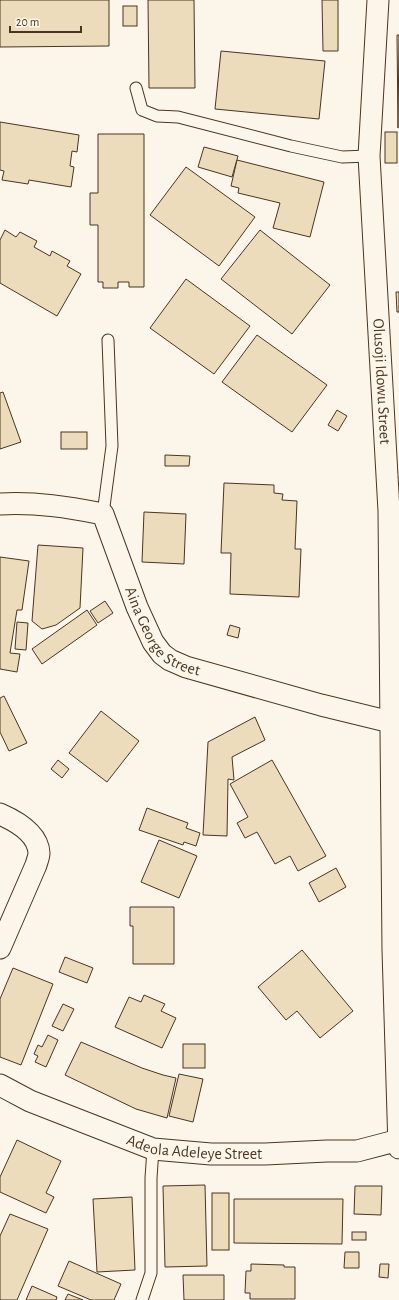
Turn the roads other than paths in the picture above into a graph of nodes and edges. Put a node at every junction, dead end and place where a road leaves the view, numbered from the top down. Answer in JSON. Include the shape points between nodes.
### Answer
{"nodes":[{"id":1,"x":378,"y":0,"type":"edge"},
{"id":2,"x":136,"y":88,"type":"dead end"},
{"id":3,"x":369,"y":156,"type":"junction"},
{"id":4,"x":108,"y":340,"type":"dead end"},
{"id":5,"x":0,"y":504,"type":"edge"},
{"id":6,"x":103,"y":514,"type":"junction"},
{"id":7,"x":395,"y":723,"type":"edge"},
{"id":8,"x":8,"y":817,"type":"edge"},
{"id":9,"x":0,"y":948,"type":"edge"},
{"id":10,"x":0,"y":1085,"type":"edge"},
{"id":11,"x":399,"y":1140,"type":"edge"},
{"id":12,"x":399,"y":1148,"type":"edge"},
{"id":13,"x":153,"y":1149,"type":"junction"},
{"id":14,"x":142,"y":1300,"type":"edge"}],
"edges":[{"from":1,"to":3,"type":"street","name":"Olusoji Idowu Street"},
{"from":2,"to":3,"type":"lane","via":[[142,110],[157,116],[178,118],[342,157]]},
{"from":3,"to":7,"type":"street","name":"Olusoji Idowu Street","via":[[389,511]]},
{"from":4,"to":6,"type":"lane","via":[[112,446]]},
{"from":5,"to":6,"type":"street","via":[[57,505]]},
{"from":6,"to":7,"type":"street","name":"Aina George Street","via":[[153,642],[170,660],[186,667],[321,705]]},
{"from":7,"to":11,"type":"street","name":"Olusoji Idowu Street","via":[[393,950]]},
{"from":8,"to":9,"type":"street","via":[[26,829],[38,844],[39,854]]},
{"from":10,"to":13,"type":"street","name":"Adeola Adeleye Street","via":[[30,1101]]},
{"from":11,"to":12,"type":"street","name":"Olusoji Idowu Street"},
{"from":11,"to":13,"type":"street","name":"Adeola Adeleye Street","via":[[357,1151],[211,1154]]},
{"from":13,"to":14,"type":"lane","via":[[151,1273]]}]}
